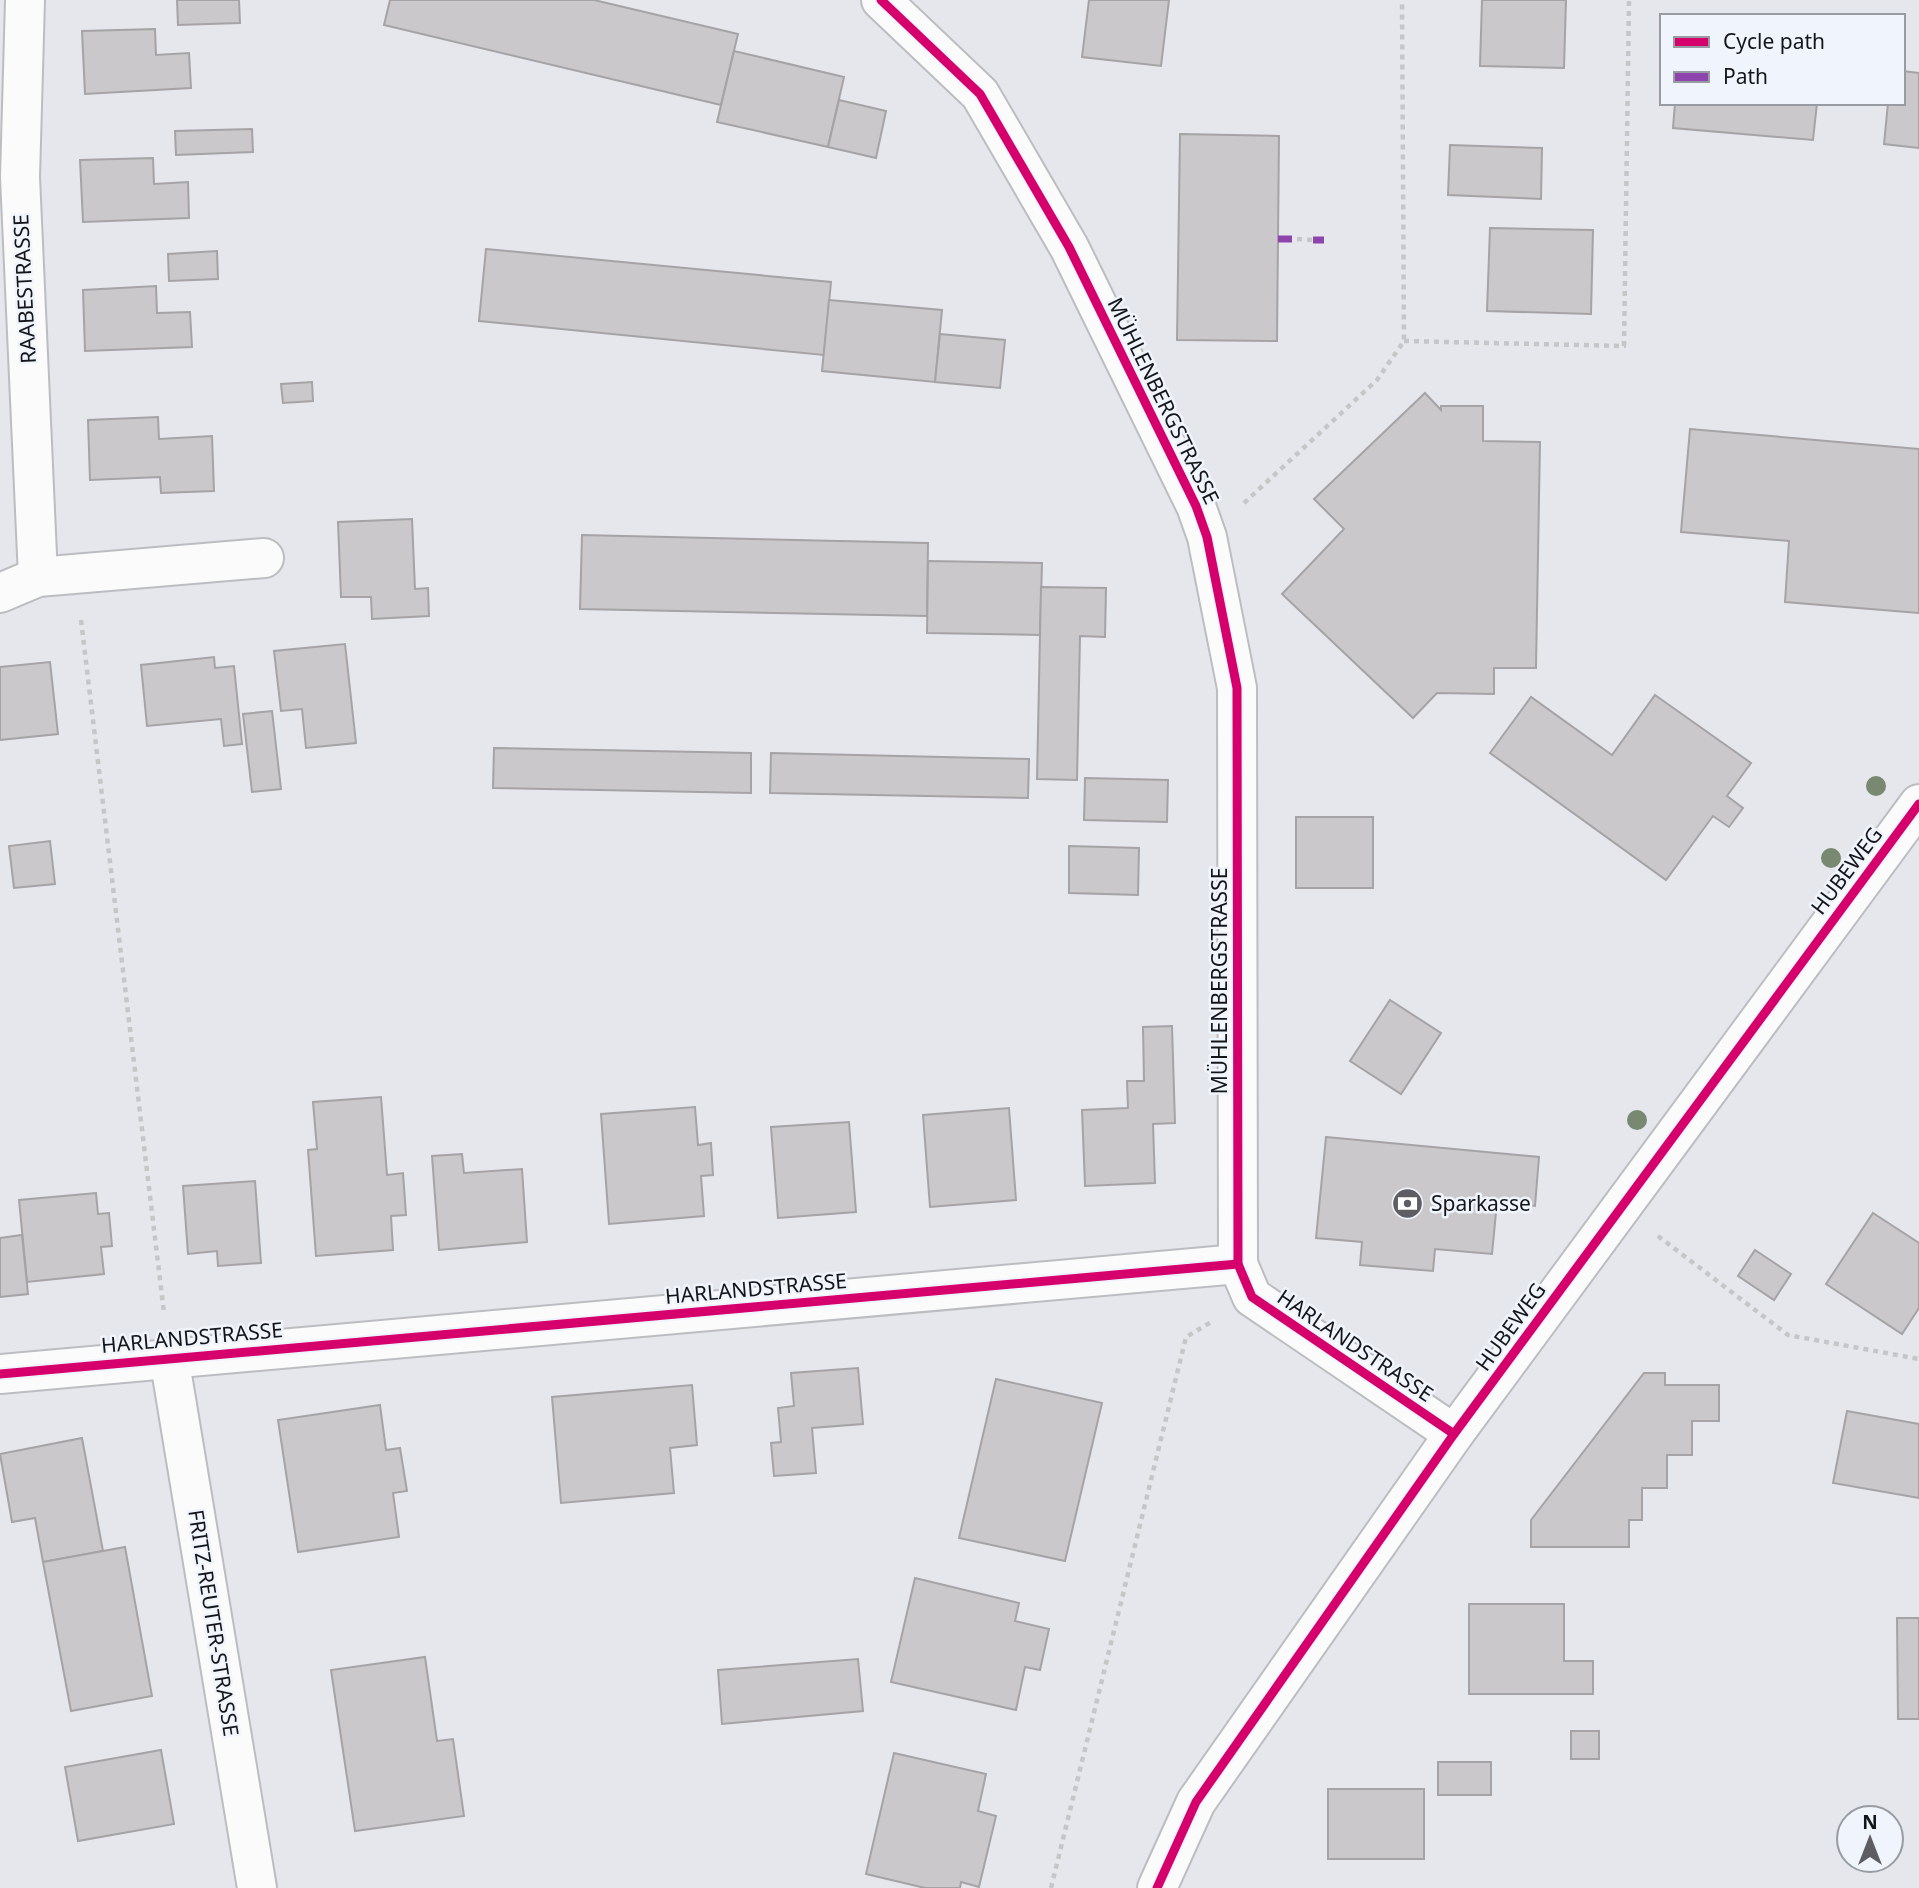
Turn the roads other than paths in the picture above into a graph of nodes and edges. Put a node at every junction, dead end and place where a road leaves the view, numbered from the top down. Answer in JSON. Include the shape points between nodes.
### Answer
{"nodes":[{"id":1,"x":25,"y":0,"type":"edge"},
{"id":2,"x":881,"y":0,"type":"edge"},
{"id":3,"x":264,"y":558,"type":"dead end"},
{"id":4,"x":38,"y":577,"type":"junction"},
{"id":5,"x":0,"y":593,"type":"edge"},
{"id":6,"x":1919,"y":804,"type":"edge"},
{"id":7,"x":1245,"y":1281,"type":"junction"},
{"id":8,"x":169,"y":1357,"type":"junction"},
{"id":9,"x":0,"y":1374,"type":"edge"},
{"id":10,"x":1454,"y":1434,"type":"junction"},
{"id":11,"x":257,"y":1888,"type":"edge"},
{"id":12,"x":1157,"y":1888,"type":"edge"}],
"edges":[{"from":1,"to":4,"type":"street","name":"RAABESTRASSE","via":[[20,177]]},
{"from":2,"to":7,"type":"street","name":"MÜHLENBERGSTRASSE","via":[[980,94],[1069,247],[1207,537],[1237,688]]},
{"from":3,"to":4,"type":"street"},
{"from":4,"to":5,"type":"street"},
{"from":6,"to":10,"type":"street","name":"HUBEWEG"},
{"from":7,"to":8,"type":"street","name":"HARLANDSTRASSE"},
{"from":7,"to":10,"type":"street","name":"HARLANDSTRASSE"},
{"from":8,"to":9,"type":"street","name":"HARLANDSTRASSE"},
{"from":8,"to":11,"type":"street","name":"FRITZ-REUTER-STRASSE"},
{"from":10,"to":12,"type":"street","name":"HUBEWEG","via":[[1196,1802]]}]}
